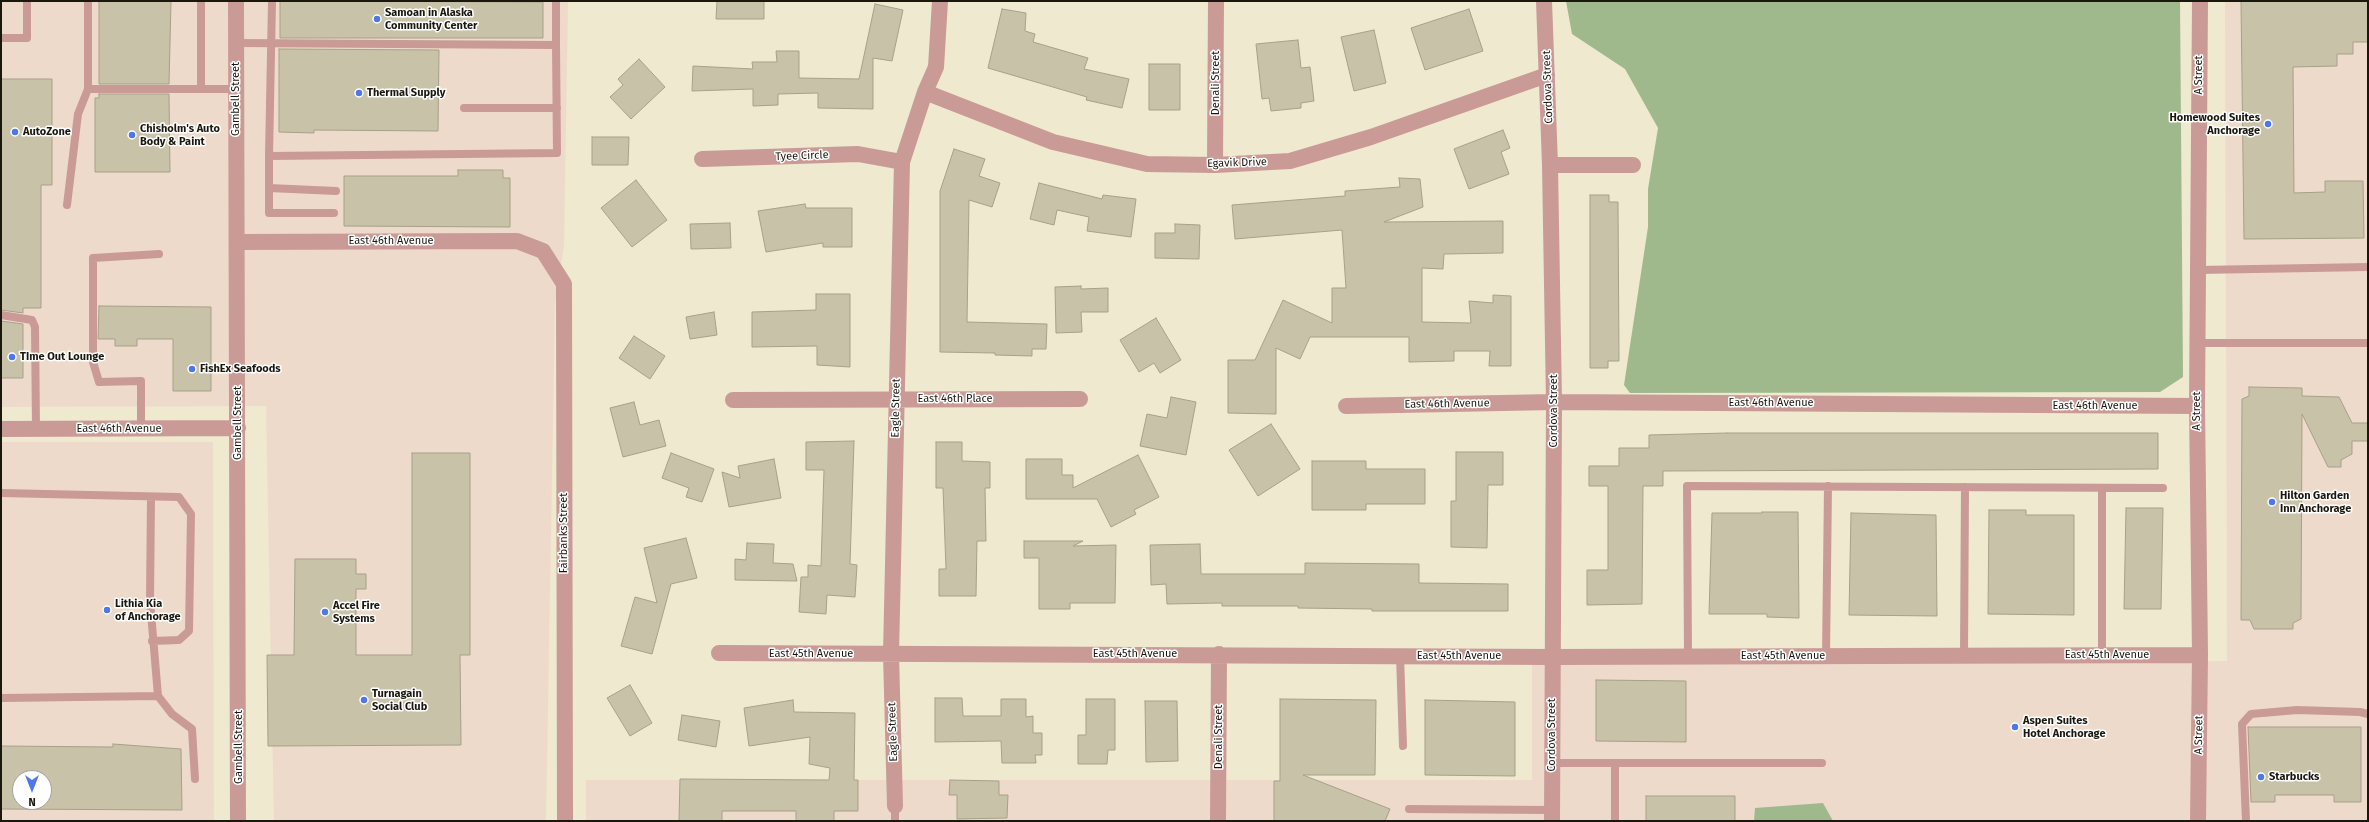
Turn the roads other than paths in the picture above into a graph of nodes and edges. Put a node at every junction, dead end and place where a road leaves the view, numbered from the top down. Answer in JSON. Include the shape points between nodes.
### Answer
{"nodes":[{"id":1,"x":27,"y":1,"type":"edge"},
{"id":2,"x":88,"y":1,"type":"edge"},
{"id":3,"x":201,"y":1,"type":"edge"},
{"id":4,"x":236,"y":1,"type":"edge"},
{"id":5,"x":272,"y":1,"type":"edge"},
{"id":6,"x":556,"y":1,"type":"edge"},
{"id":7,"x":940,"y":1,"type":"edge"},
{"id":8,"x":1216,"y":1,"type":"edge"},
{"id":9,"x":1544,"y":1,"type":"edge"},
{"id":10,"x":2200,"y":1,"type":"edge"},
{"id":11,"x":1,"y":38,"type":"edge"},
{"id":12,"x":236,"y":43,"type":"junction"},
{"id":13,"x":272,"y":44,"type":"junction"},
{"id":14,"x":556,"y":44,"type":"junction"},
{"id":15,"x":1547,"y":75,"type":"junction"},
{"id":16,"x":88,"y":89,"type":"junction"},
{"id":17,"x":201,"y":89,"type":"junction"},
{"id":18,"x":236,"y":89,"type":"junction"},
{"id":19,"x":925,"y":92,"type":"junction"},
{"id":20,"x":464,"y":108,"type":"dead end"},
{"id":21,"x":557,"y":108,"type":"junction"},
{"id":22,"x":269,"y":156,"type":"junction"},
{"id":23,"x":702,"y":159,"type":"dead end"},
{"id":24,"x":902,"y":162,"type":"junction"},
{"id":25,"x":1215,"y":165,"type":"junction"},
{"id":26,"x":1550,"y":165,"type":"junction"},
{"id":27,"x":1633,"y":165,"type":"dead end"},
{"id":28,"x":269,"y":188,"type":"junction"},
{"id":29,"x":336,"y":191,"type":"dead end"},
{"id":30,"x":67,"y":205,"type":"dead end"},
{"id":31,"x":334,"y":213,"type":"dead end"},
{"id":32,"x":237,"y":242,"type":"junction"},
{"id":33,"x":543,"y":252,"type":"joint"},
{"id":34,"x":159,"y":254,"type":"dead end"},
{"id":35,"x":2368,"y":267,"type":"edge"},
{"id":36,"x":2198,"y":270,"type":"junction"},
{"id":37,"x":1,"y":315,"type":"edge"},
{"id":38,"x":2197,"y":343,"type":"junction"},
{"id":39,"x":2368,"y":343,"type":"edge"},
{"id":40,"x":897,"y":399,"type":"junction"},
{"id":41,"x":1080,"y":399,"type":"dead end"},
{"id":42,"x":733,"y":400,"type":"dead end"},
{"id":43,"x":1554,"y":402,"type":"junction"},
{"id":44,"x":1346,"y":406,"type":"dead end"},
{"id":45,"x":2197,"y":406,"type":"junction"},
{"id":46,"x":238,"y":428,"type":"junction"},
{"id":47,"x":1,"y":429,"type":"edge"},
{"id":48,"x":36,"y":429,"type":"junction"},
{"id":49,"x":141,"y":429,"type":"junction"},
{"id":50,"x":1828,"y":486,"type":"junction"},
{"id":51,"x":1965,"y":487,"type":"junction"},
{"id":52,"x":2102,"y":488,"type":"junction"},
{"id":53,"x":2163,"y":488,"type":"dead end"},
{"id":54,"x":1,"y":493,"type":"edge"},
{"id":55,"x":151,"y":497,"type":"junction"},
{"id":56,"x":152,"y":640,"type":"junction"},
{"id":57,"x":719,"y":654,"type":"dead end"},
{"id":58,"x":891,"y":654,"type":"junction"},
{"id":59,"x":1219,"y":654,"type":"junction"},
{"id":60,"x":2102,"y":655,"type":"junction"},
{"id":61,"x":2200,"y":655,"type":"junction"},
{"id":62,"x":1400,"y":656,"type":"junction"},
{"id":63,"x":1688,"y":656,"type":"junction"},
{"id":64,"x":1826,"y":656,"type":"junction"},
{"id":65,"x":1964,"y":656,"type":"junction"},
{"id":66,"x":1552,"y":657,"type":"junction"},
{"id":67,"x":158,"y":696,"type":"junction"},
{"id":68,"x":1,"y":698,"type":"edge"},
{"id":69,"x":2368,"y":714,"type":"edge"},
{"id":70,"x":1403,"y":746,"type":"dead end"},
{"id":71,"x":1552,"y":763,"type":"junction"},
{"id":72,"x":1615,"y":763,"type":"junction"},
{"id":73,"x":1822,"y":763,"type":"dead end"},
{"id":74,"x":195,"y":780,"type":"dead end"},
{"id":75,"x":1409,"y":809,"type":"dead end"},
{"id":76,"x":895,"y":813,"type":"edge"},
{"id":77,"x":1552,"y":816,"type":"edge"},
{"id":78,"x":238,"y":821,"type":"edge"},
{"id":79,"x":565,"y":821,"type":"edge"},
{"id":80,"x":1218,"y":821,"type":"edge"},
{"id":81,"x":1615,"y":821,"type":"edge"},
{"id":82,"x":2198,"y":821,"type":"edge"},
{"id":83,"x":2246,"y":821,"type":"edge"}],
"edges":[{"from":1,"to":11,"type":"lane","via":[[27,38]]},
{"from":2,"to":16,"type":"lane"},
{"from":3,"to":17,"type":"lane"},
{"from":4,"to":12,"type":"street","name":"Gambell Street"},
{"from":5,"to":13,"type":"lane"},
{"from":6,"to":14,"type":"lane"},
{"from":7,"to":19,"type":"street","name":"Eagle Street","via":[[936,67]]},
{"from":8,"to":25,"type":"street","name":"Denali Street"},
{"from":9,"to":15,"type":"street","name":"Cordova Street"},
{"from":10,"to":36,"type":"street","name":"A Street"},
{"from":12,"to":13,"type":"lane"},
{"from":12,"to":18,"type":"street","name":"Gambell Street"},
{"from":13,"to":14,"type":"lane"},
{"from":13,"to":22,"type":"lane"},
{"from":14,"to":21,"type":"lane"},
{"from":15,"to":25,"type":"street","name":"Egavik Drive","via":[[1371,137],[1290,161]]},
{"from":15,"to":26,"type":"street","name":"Cordova Street"},
{"from":16,"to":17,"type":"lane"},
{"from":16,"to":30,"type":"lane","via":[[78,114]]},
{"from":17,"to":18,"type":"lane"},
{"from":18,"to":32,"type":"street","name":"Gambell Street"},
{"from":19,"to":24,"type":"street","name":"Eagle Street"},
{"from":19,"to":25,"type":"street","name":"Egavik Drive","via":[[1053,142],[1147,164]]},
{"from":20,"to":21,"type":"lane"},
{"from":21,"to":22,"type":"lane","via":[[557,153]]},
{"from":22,"to":28,"type":"lane"},
{"from":23,"to":24,"type":"street","name":"Tyee Circle","via":[[858,154]]},
{"from":24,"to":40,"type":"street","name":"Eagle Street"},
{"from":26,"to":27,"type":"street"},
{"from":26,"to":43,"type":"street","name":"Cordova Street"},
{"from":28,"to":29,"type":"lane"},
{"from":28,"to":31,"type":"lane","via":[[269,213]]},
{"from":32,"to":33,"type":"street","name":"East 46th Avenue","via":[[517,240]]},
{"from":32,"to":46,"type":"street","name":"Gambell Street"},
{"from":33,"to":79,"type":"street","name":"Fairbanks Street","via":[[564,284]]},
{"from":34,"to":49,"type":"lane","via":[[93,258],[92,362],[99,382],[141,381]]},
{"from":35,"to":36,"type":"lane"},
{"from":36,"to":38,"type":"street","name":"A Street"},
{"from":37,"to":48,"type":"lane","via":[[32,320],[35,327]]},
{"from":38,"to":39,"type":"lane"},
{"from":38,"to":45,"type":"street","name":"A Street"},
{"from":40,"to":41,"type":"street","name":"East 46th Place"},
{"from":40,"to":42,"type":"street","name":"East 46th Place"},
{"from":40,"to":58,"type":"street","name":"Eagle Street"},
{"from":43,"to":44,"type":"street","name":"East 46th Avenue"},
{"from":43,"to":45,"type":"street","name":"East 46th Avenue"},
{"from":43,"to":66,"type":"street","name":"Cordova Street"},
{"from":45,"to":61,"type":"street","name":"A Street"},
{"from":46,"to":49,"type":"street","name":"East 46th Avenue"},
{"from":46,"to":78,"type":"street","name":"Gambell Street"},
{"from":47,"to":48,"type":"street","name":"East 46th Avenue"},
{"from":48,"to":49,"type":"street","name":"East 46th Avenue"},
{"from":50,"to":51,"type":"lane"},
{"from":50,"to":63,"type":"lane","via":[[1687,486]]},
{"from":50,"to":64,"type":"lane"},
{"from":51,"to":52,"type":"lane"},
{"from":51,"to":65,"type":"lane"},
{"from":52,"to":53,"type":"lane"},
{"from":52,"to":60,"type":"lane"},
{"from":54,"to":55,"type":"lane"},
{"from":55,"to":56,"type":"lane"},
{"from":55,"to":56,"type":"lane","via":[[179,497],[191,514],[189,631],[178,640]]},
{"from":56,"to":67,"type":"lane"},
{"from":57,"to":58,"type":"street","name":"East 45th Avenue"},
{"from":58,"to":59,"type":"street","name":"East 45th Avenue"},
{"from":58,"to":76,"type":"street","name":"Eagle Street"},
{"from":59,"to":62,"type":"street","name":"East 45th Avenue"},
{"from":59,"to":80,"type":"street","name":"Denali Street"},
{"from":60,"to":61,"type":"street","name":"East 45th Avenue"},
{"from":60,"to":65,"type":"street","name":"East 45th Avenue"},
{"from":61,"to":82,"type":"street","name":"A Street"},
{"from":62,"to":66,"type":"street","name":"East 45th Avenue"},
{"from":62,"to":70,"type":"lane"},
{"from":63,"to":64,"type":"street","name":"East 45th Avenue"},
{"from":63,"to":66,"type":"street","name":"East 45th Avenue"},
{"from":64,"to":65,"type":"street","name":"East 45th Avenue"},
{"from":66,"to":71,"type":"street","name":"Cordova Street"},
{"from":67,"to":68,"type":"lane"},
{"from":67,"to":74,"type":"lane","via":[[172,714],[192,729]]},
{"from":69,"to":83,"type":"lane","via":[[2297,710],[2251,714],[2242,724]]},
{"from":71,"to":72,"type":"lane"},
{"from":71,"to":77,"type":"street","name":"Cordova Street"},
{"from":72,"to":73,"type":"lane"},
{"from":72,"to":81,"type":"lane"},
{"from":75,"to":77,"type":"lane"}]}
